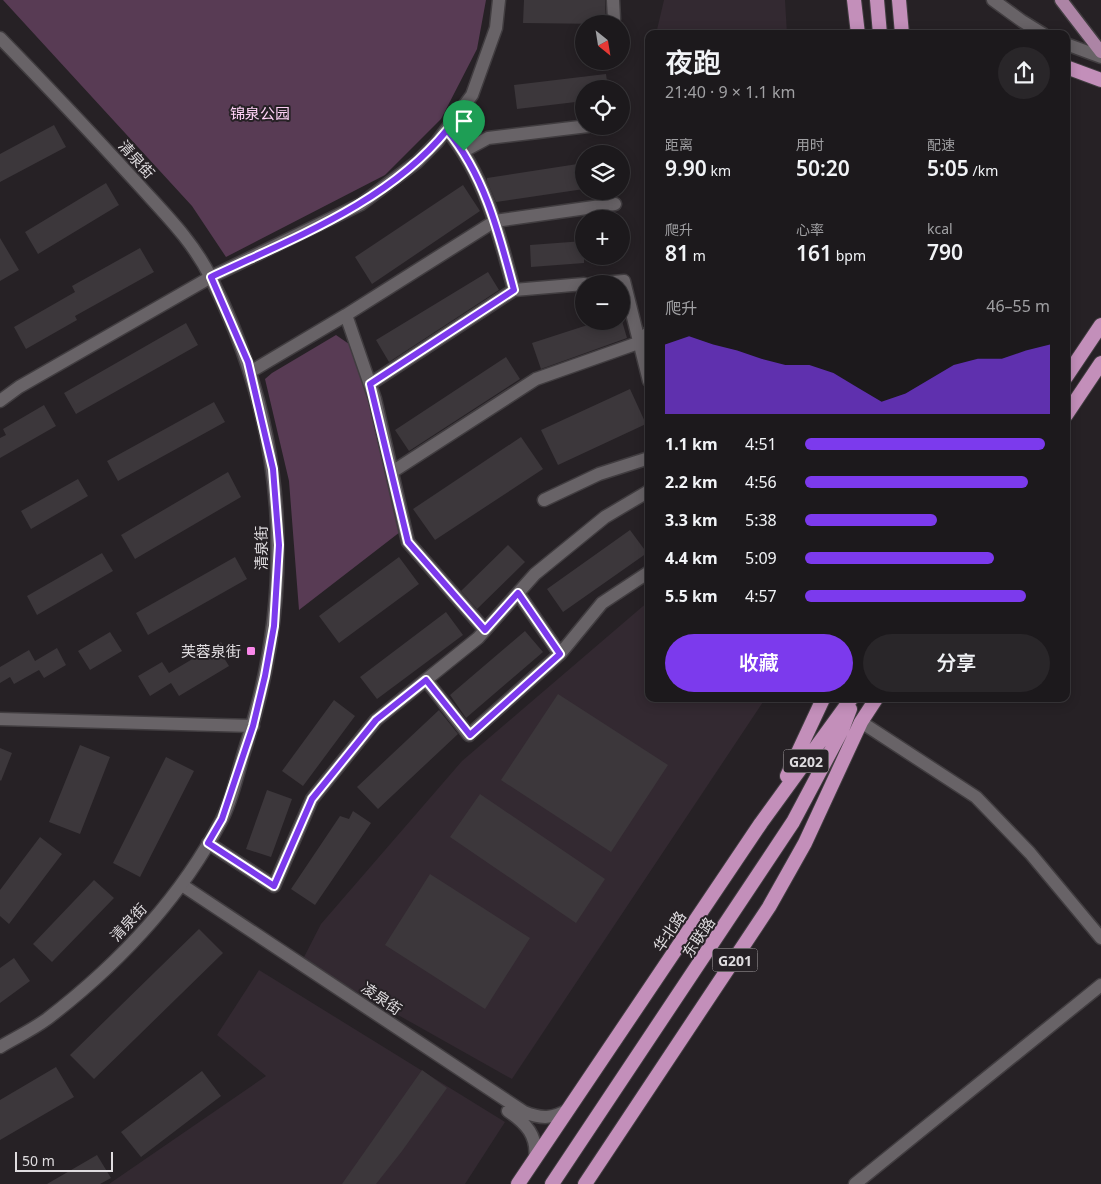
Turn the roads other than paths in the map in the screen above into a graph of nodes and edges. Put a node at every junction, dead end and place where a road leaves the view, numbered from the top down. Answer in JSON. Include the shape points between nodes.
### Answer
{"nodes":[{"id":1,"x":499,"y":0,"type":"edge"},
{"id":2,"x":612,"y":0,"type":"edge"},
{"id":3,"x":854,"y":0,"type":"edge"},
{"id":4,"x":877,"y":0,"type":"edge"},
{"id":5,"x":899,"y":0,"type":"edge"},
{"id":6,"x":993,"y":0,"type":"edge"},
{"id":7,"x":1061,"y":0,"type":"edge"},
{"id":8,"x":614,"y":15,"type":"edge"},
{"id":9,"x":858,"y":30,"type":"edge"},
{"id":10,"x":880,"y":30,"type":"edge"},
{"id":11,"x":902,"y":30,"type":"edge"},
{"id":12,"x":1036,"y":30,"type":"edge"},
{"id":13,"x":0,"y":38,"type":"edge"},
{"id":14,"x":1070,"y":45,"type":"edge"},
{"id":15,"x":1101,"y":52,"type":"edge"},
{"id":16,"x":1101,"y":57,"type":"edge"},
{"id":17,"x":1070,"y":68,"type":"edge"},
{"id":18,"x":1101,"y":80,"type":"edge"},
{"id":19,"x":575,"y":128,"type":"edge"},
{"id":20,"x":447,"y":130,"type":"junction"},
{"id":21,"x":464,"y":151,"type":"junction"},
{"id":22,"x":615,"y":204,"type":"dead end"},
{"id":23,"x":496,"y":221,"type":"junction"},
{"id":24,"x":211,"y":277,"type":"junction"},
{"id":25,"x":575,"y":285,"type":"edge"},
{"id":26,"x":514,"y":290,"type":"junction"},
{"id":27,"x":630,"y":308,"type":"edge"},
{"id":28,"x":346,"y":315,"type":"junction"},
{"id":29,"x":1101,"y":325,"type":"edge"},
{"id":30,"x":645,"y":336,"type":"edge"},
{"id":31,"x":638,"y":343,"type":"junction"},
{"id":32,"x":1101,"y":363,"type":"edge"},
{"id":33,"x":645,"y":368,"type":"edge"},
{"id":34,"x":1070,"y":371,"type":"edge"},
{"id":35,"x":250,"y":372,"type":"junction"},
{"id":36,"x":370,"y":384,"type":"junction"},
{"id":37,"x":0,"y":401,"type":"edge"},
{"id":38,"x":1070,"y":409,"type":"edge"},
{"id":39,"x":645,"y":459,"type":"edge"},
{"id":40,"x":392,"y":472,"type":"junction"},
{"id":41,"x":645,"y":494,"type":"edge"},
{"id":42,"x":544,"y":500,"type":"dead end"},
{"id":43,"x":645,"y":575,"type":"edge"},
{"id":44,"x":518,"y":593,"type":"junction"},
{"id":45,"x":485,"y":630,"type":"junction"},
{"id":46,"x":560,"y":654,"type":"junction"},
{"id":47,"x":426,"y":680,"type":"junction"},
{"id":48,"x":822,"y":702,"type":"edge"},
{"id":49,"x":850,"y":702,"type":"edge"},
{"id":50,"x":851,"y":702,"type":"edge"},
{"id":51,"x":874,"y":702,"type":"edge"},
{"id":52,"x":0,"y":719,"type":"edge"},
{"id":53,"x":861,"y":722,"type":"junction"},
{"id":54,"x":253,"y":726,"type":"junction"},
{"id":55,"x":761,"y":823,"type":"junction"},
{"id":56,"x":208,"y":843,"type":"junction"},
{"id":57,"x":180,"y":888,"type":"junction"},
{"id":58,"x":1101,"y":938,"type":"edge"},
{"id":59,"x":1101,"y":986,"type":"edge"},
{"id":60,"x":0,"y":1047,"type":"edge"},
{"id":61,"x":569,"y":1109,"type":"junction"},
{"id":62,"x":535,"y":1159,"type":"junction"},
{"id":63,"x":518,"y":1184,"type":"edge"},
{"id":64,"x":552,"y":1184,"type":"edge"},
{"id":65,"x":585,"y":1184,"type":"edge"},
{"id":66,"x":855,"y":1184,"type":"edge"}],
"edges":[{"from":1,"to":20,"type":"street","via":[[496,28],[472,96]]},
{"from":2,"to":8,"type":"street"},
{"from":3,"to":9,"type":"highway"},
{"from":4,"to":10,"type":"highway"},
{"from":5,"to":11,"type":"highway"},
{"from":6,"to":12,"type":"street"},
{"from":7,"to":15,"type":"main road"},
{"from":13,"to":24,"type":"street","name":"清泉街","via":[[190,242]]},
{"from":14,"to":16,"type":"street"},
{"from":17,"to":18,"type":"highway"},
{"from":19,"to":21,"type":"street","via":[[488,138]]},
{"from":20,"to":21,"type":"street"},
{"from":20,"to":24,"type":"street","via":[[417,162],[361,204]]},
{"from":21,"to":23,"type":"street"},
{"from":22,"to":23,"type":"street"},
{"from":23,"to":26,"type":"street"},
{"from":23,"to":28,"type":"street"},
{"from":24,"to":35,"type":"street","name":"清泉街"},
{"from":24,"to":37,"type":"street"},
{"from":25,"to":26,"type":"street"},
{"from":26,"to":36,"type":"street"},
{"from":27,"to":31,"type":"street"},
{"from":28,"to":35,"type":"street"},
{"from":28,"to":36,"type":"street"},
{"from":29,"to":34,"type":"highway"},
{"from":30,"to":31,"type":"street"},
{"from":31,"to":33,"type":"street"},
{"from":31,"to":40,"type":"street","via":[[536,379]]},
{"from":32,"to":38,"type":"highway"},
{"from":35,"to":54,"type":"street","name":"清泉街","via":[[273,469],[279,545],[274,626]]},
{"from":36,"to":40,"type":"street"},
{"from":39,"to":42,"type":"street","via":[[599,474]]},
{"from":40,"to":45,"type":"street","via":[[408,542]]},
{"from":41,"to":44,"type":"street","via":[[605,517],[535,574]]},
{"from":43,"to":46,"type":"street","via":[[602,603]]},
{"from":44,"to":45,"type":"street"},
{"from":44,"to":46,"type":"street"},
{"from":45,"to":47,"type":"street"},
{"from":46,"to":47,"type":"street","via":[[470,735]]},
{"from":47,"to":56,"type":"street","via":[[376,720],[312,799],[274,886]]},
{"from":48,"to":55,"type":"highway"},
{"from":49,"to":55,"type":"highway","name":"华北路","number":"G202"},
{"from":50,"to":64,"type":"highway","name":"东联路","via":[[842,730],[794,822]]},
{"from":51,"to":53,"type":"highway"},
{"from":52,"to":54,"type":"street"},
{"from":53,"to":58,"type":"street","via":[[976,797],[1030,853]]},
{"from":53,"to":65,"type":"highway","number":"G201","via":[[805,843],[769,907]]},
{"from":54,"to":56,"type":"street","name":"清泉街","via":[[222,819]]},
{"from":55,"to":61,"type":"highway","name":"华北路"},
{"from":56,"to":57,"type":"street","name":"清泉街"},
{"from":57,"to":60,"type":"street","name":"清泉街","via":[[142,933],[97,978],[44,1021]]},
{"from":57,"to":61,"type":"street","name":"凌泉街","via":[[524,1112],[546,1118]]},
{"from":57,"to":62,"type":"street","name":"凌泉街","via":[[520,1119],[534,1137]]},
{"from":59,"to":66,"type":"street"},
{"from":61,"to":62,"type":"highway","name":"华北路"},
{"from":62,"to":63,"type":"highway","name":"华北路"}]}
